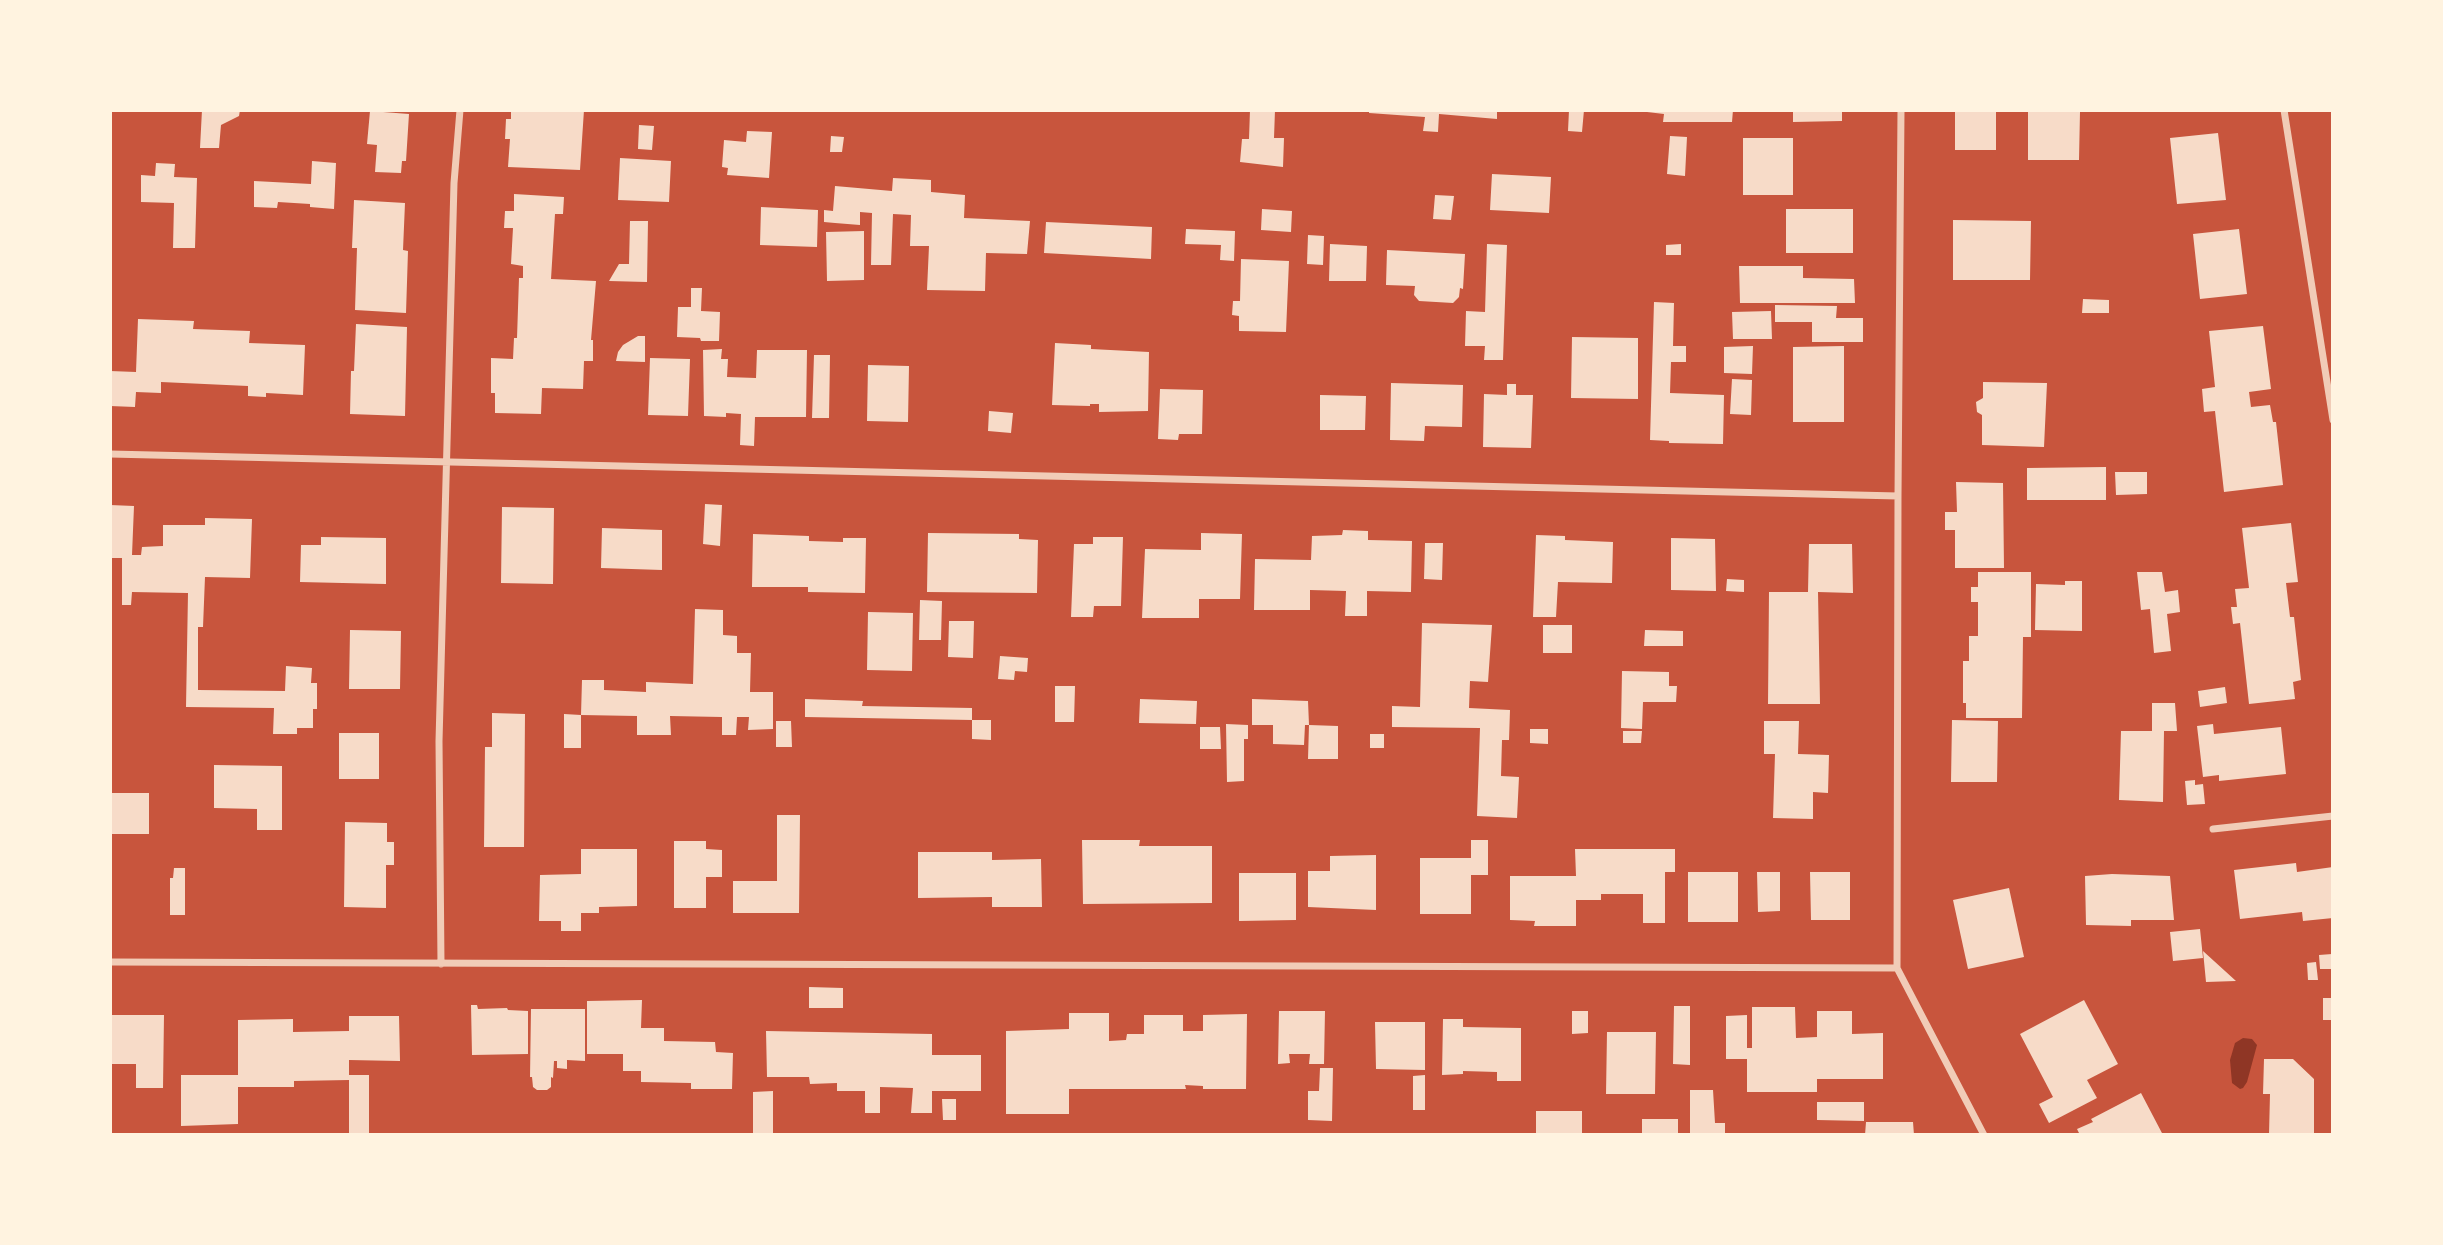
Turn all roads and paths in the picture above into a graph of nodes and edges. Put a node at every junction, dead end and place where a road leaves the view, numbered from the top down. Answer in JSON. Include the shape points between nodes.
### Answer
{"nodes":[{"id":1,"x":460,"y":110,"type":"edge"},
{"id":2,"x":1901,"y":110,"type":"edge"},
{"id":3,"x":2284,"y":110,"type":"edge"},
{"id":4,"x":2333,"y":420,"type":"edge"},
{"id":5,"x":110,"y":454,"type":"edge"},
{"id":6,"x":447,"y":461,"type":"junction"},
{"id":7,"x":1898,"y":496,"type":"junction"},
{"id":8,"x":2333,"y":816,"type":"edge"},
{"id":9,"x":2213,"y":829,"type":"dead end"},
{"id":10,"x":110,"y":962,"type":"edge"},
{"id":11,"x":441,"y":964,"type":"junction"},
{"id":12,"x":1897,"y":968,"type":"junction"},
{"id":13,"x":1984,"y":1135,"type":"edge"}],
"edges":[{"from":1,"to":6,"type":"street"},
{"from":2,"to":7,"type":"street"},
{"from":3,"to":4,"type":"street"},
{"from":5,"to":6,"type":"street"},
{"from":6,"to":7,"type":"street"},
{"from":6,"to":11,"type":"street","via":[[439,741]]},
{"from":7,"to":12,"type":"street"},
{"from":8,"to":9,"type":"street"},
{"from":10,"to":11,"type":"street"},
{"from":11,"to":12,"type":"street"},
{"from":12,"to":13,"type":"street"}]}
